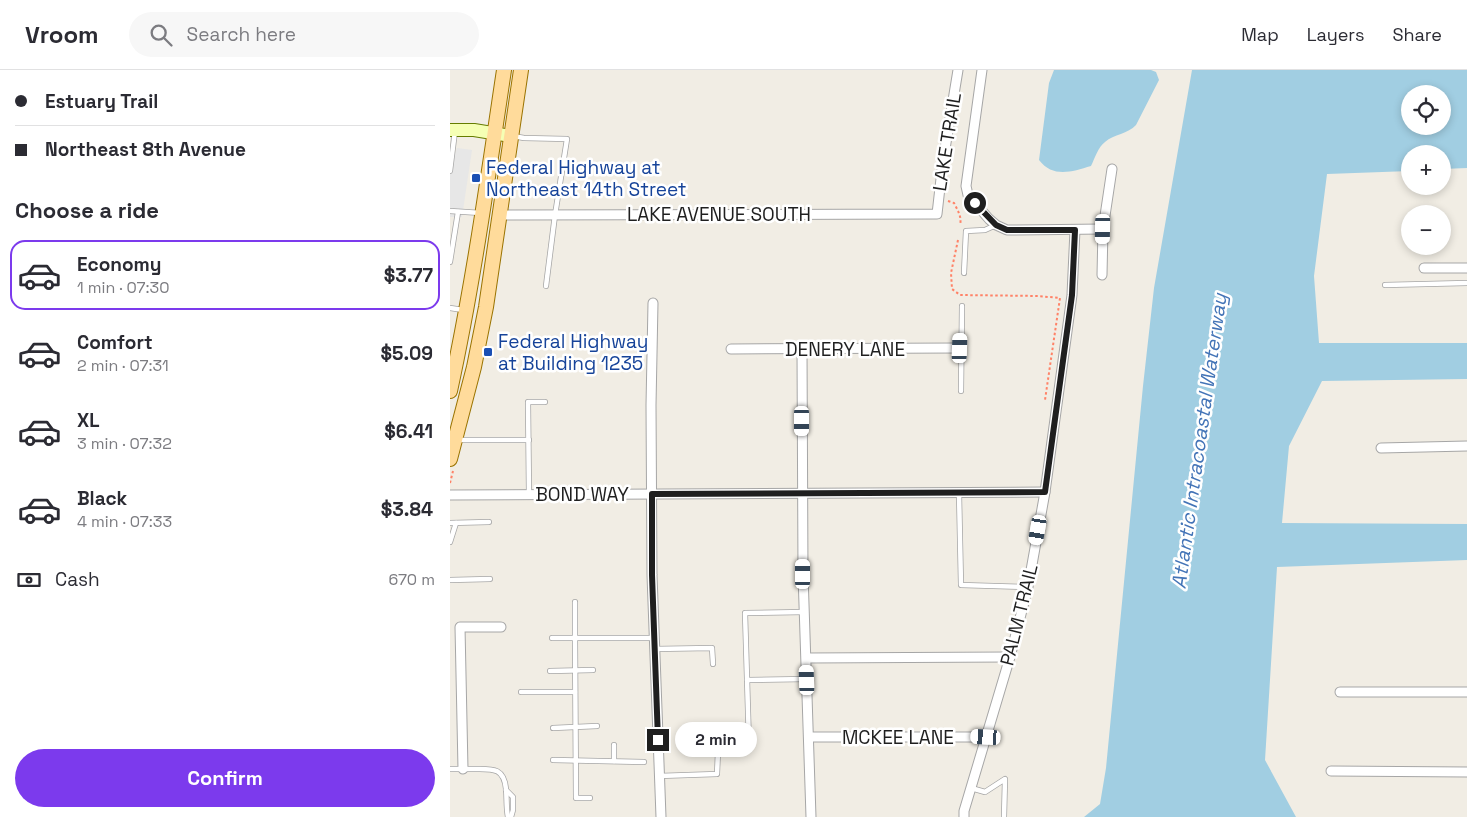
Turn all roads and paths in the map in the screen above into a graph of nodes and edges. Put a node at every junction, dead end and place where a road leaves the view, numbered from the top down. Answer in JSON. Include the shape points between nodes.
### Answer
{"nodes":[{"id":1,"x":504,"y":70,"type":"edge"},
{"id":2,"x":521,"y":70,"type":"edge"},
{"id":3,"x":958,"y":70,"type":"edge"},
{"id":4,"x":982,"y":70,"type":"edge"},
{"id":5,"x":453,"y":130,"type":"edge"},
{"id":6,"x":495,"y":133,"type":"junction"},
{"id":7,"x":511,"y":136,"type":"junction"},
{"id":8,"x":1112,"y":169,"type":"dead end"},
{"id":9,"x":450,"y":171,"type":"edge"},
{"id":10,"x":946,"y":200,"type":"dead end"},
{"id":11,"x":450,"y":211,"type":"edge"},
{"id":12,"x":458,"y":212,"type":"junction"},
{"id":13,"x":483,"y":213,"type":"junction"},
{"id":14,"x":937,"y":214,"type":"joint"},
{"id":15,"x":501,"y":215,"type":"junction"},
{"id":16,"x":555,"y":215,"type":"junction"},
{"id":17,"x":996,"y":225,"type":"junction"},
{"id":18,"x":960,"y":229,"type":"dead end"},
{"id":19,"x":1103,"y":229,"type":"junction"},
{"id":20,"x":1075,"y":230,"type":"junction"},
{"id":21,"x":958,"y":238,"type":"dead end"},
{"id":22,"x":450,"y":262,"type":"edge"},
{"id":23,"x":1424,"y":268,"type":"dead end"},
{"id":24,"x":1467,"y":268,"type":"edge"},
{"id":25,"x":964,"y":273,"type":"dead end"},
{"id":26,"x":1102,"y":275,"type":"dead end"},
{"id":27,"x":1467,"y":283,"type":"edge"},
{"id":28,"x":1385,"y":285,"type":"dead end"},
{"id":29,"x":546,"y":286,"type":"dead end"},
{"id":30,"x":653,"y":303,"type":"dead end"},
{"id":31,"x":962,"y":306,"type":"dead end"},
{"id":32,"x":450,"y":308,"type":"edge"},
{"id":33,"x":467,"y":311,"type":"junction"},
{"id":34,"x":960,"y":348,"type":"junction"},
{"id":35,"x":731,"y":349,"type":"dead end"},
{"id":36,"x":802,"y":349,"type":"junction"},
{"id":37,"x":450,"y":391,"type":"edge"},
{"id":38,"x":961,"y":391,"type":"dead end"},
{"id":39,"x":1045,"y":400,"type":"dead end"},
{"id":40,"x":545,"y":402,"type":"dead end"},
{"id":41,"x":455,"y":440,"type":"junction"},
{"id":42,"x":529,"y":440,"type":"junction"},
{"id":43,"x":1467,"y":446,"type":"edge"},
{"id":44,"x":1381,"y":448,"type":"dead end"},
{"id":45,"x":450,"y":459,"type":"edge"},
{"id":46,"x":1045,"y":492,"type":"junction"},
{"id":47,"x":959,"y":493,"type":"junction"},
{"id":48,"x":652,"y":494,"type":"junction"},
{"id":49,"x":802,"y":494,"type":"junction"},
{"id":50,"x":450,"y":495,"type":"edge"},
{"id":51,"x":529,"y":495,"type":"junction"},
{"id":52,"x":490,"y":522,"type":"dead end"},
{"id":53,"x":453,"y":523,"type":"edge"},
{"id":54,"x":450,"y":542,"type":"edge"},
{"id":55,"x":490,"y":579,"type":"dead end"},
{"id":56,"x":450,"y":580,"type":"edge"},
{"id":57,"x":1028,"y":586,"type":"junction"},
{"id":58,"x":575,"y":602,"type":"dead end"},
{"id":59,"x":805,"y":612,"type":"junction"},
{"id":60,"x":501,"y":627,"type":"dead end"},
{"id":61,"x":552,"y":638,"type":"dead end"},
{"id":62,"x":575,"y":638,"type":"junction"},
{"id":63,"x":654,"y":638,"type":"junction"},
{"id":64,"x":654,"y":649,"type":"junction"},
{"id":65,"x":1010,"y":657,"type":"junction"},
{"id":66,"x":807,"y":658,"type":"junction"},
{"id":67,"x":713,"y":664,"type":"dead end"},
{"id":68,"x":593,"y":670,"type":"dead end"},
{"id":69,"x":550,"y":671,"type":"dead end"},
{"id":70,"x":575,"y":671,"type":"junction"},
{"id":71,"x":747,"y":680,"type":"junction"},
{"id":72,"x":807,"y":680,"type":"junction"},
{"id":73,"x":521,"y":692,"type":"dead end"},
{"id":74,"x":575,"y":692,"type":"junction"},
{"id":75,"x":1340,"y":692,"type":"dead end"},
{"id":76,"x":1467,"y":692,"type":"edge"},
{"id":77,"x":597,"y":726,"type":"dead end"},
{"id":78,"x":575,"y":727,"type":"junction"},
{"id":79,"x":553,"y":728,"type":"dead end"},
{"id":80,"x":809,"y":737,"type":"junction"},
{"id":81,"x":986,"y":737,"type":"junction"},
{"id":82,"x":749,"y":744,"type":"dead end"},
{"id":83,"x":614,"y":745,"type":"dead end"},
{"id":84,"x":718,"y":752,"type":"dead end"},
{"id":85,"x":553,"y":760,"type":"dead end"},
{"id":86,"x":575,"y":760,"type":"junction"},
{"id":87,"x":614,"y":761,"type":"junction"},
{"id":88,"x":644,"y":762,"type":"dead end"},
{"id":89,"x":450,"y":769,"type":"edge"},
{"id":90,"x":463,"y":769,"type":"junction"},
{"id":91,"x":1331,"y":770,"type":"dead end"},
{"id":92,"x":1467,"y":772,"type":"edge"},
{"id":93,"x":659,"y":776,"type":"junction"},
{"id":94,"x":971,"y":788,"type":"junction"},
{"id":95,"x":590,"y":798,"type":"dead end"},
{"id":96,"x":510,"y":817,"type":"edge"},
{"id":97,"x":661,"y":817,"type":"edge"},
{"id":98,"x":811,"y":817,"type":"edge"},
{"id":99,"x":964,"y":817,"type":"edge"},
{"id":100,"x":1004,"y":817,"type":"edge"}],
"edges":[{"from":1,"to":6,"type":"main road"},
{"from":2,"to":7,"type":"main road"},
{"from":3,"to":14,"type":"street","name":"LAKE TRAIL"},
{"from":4,"to":17,"type":"street","via":[[966,186],[968,194]]},
{"from":5,"to":6,"type":"street"},
{"from":5,"to":9,"type":"lane"},
{"from":6,"to":7,"type":"street"},
{"from":6,"to":13,"type":"main road"},
{"from":7,"to":15,"type":"main road"},
{"from":7,"to":16,"type":"lane","via":[[567,139]]},
{"from":8,"to":19,"type":"street"},
{"from":10,"to":18,"type":"path","via":[[954,203],[961,220]]},
{"from":11,"to":12,"type":"lane"},
{"from":12,"to":13,"type":"lane"},
{"from":12,"to":22,"type":"lane"},
{"from":13,"to":33,"type":"main road"},
{"from":14,"to":16,"type":"street","name":"LAKE AVENUE SOUTH"},
{"from":15,"to":16,"type":"street","name":"LAKE AVENUE SOUTH"},
{"from":15,"to":41,"type":"main road","via":[[479,343]]},
{"from":16,"to":29,"type":"lane"},
{"from":17,"to":20,"type":"street","via":[[1007,230]]},
{"from":17,"to":25,"type":"lane","via":[[985,230],[966,231]]},
{"from":19,"to":20,"type":"street"},
{"from":19,"to":26,"type":"street"},
{"from":20,"to":46,"type":"street","name":"PALM TRAIL","via":[[1072,295]]},
{"from":21,"to":39,"type":"path","via":[[951,273],[952,290],[960,295],[1060,298]]},
{"from":23,"to":24,"type":"street"},
{"from":27,"to":28,"type":"lane"},
{"from":30,"to":48,"type":"street"},
{"from":31,"to":34,"type":"lane"},
{"from":32,"to":33,"type":"lane"},
{"from":33,"to":37,"type":"main road"},
{"from":34,"to":36,"type":"street","name":"DENERY LANE"},
{"from":34,"to":38,"type":"lane"},
{"from":35,"to":36,"type":"street","name":"DENERY LANE"},
{"from":36,"to":49,"type":"street"},
{"from":40,"to":42,"type":"lane","via":[[528,402]]},
{"from":41,"to":42,"type":"lane"},
{"from":41,"to":45,"type":"main road"},
{"from":42,"to":51,"type":"lane"},
{"from":43,"to":44,"type":"street"},
{"from":46,"to":47,"type":"street","name":"BOND WAY"},
{"from":46,"to":57,"type":"street","name":"PALM TRAIL"},
{"from":47,"to":49,"type":"street","name":"BOND WAY"},
{"from":47,"to":57,"type":"lane","via":[[960,585]]},
{"from":48,"to":49,"type":"street","name":"BOND WAY"},
{"from":48,"to":51,"type":"street","name":"BOND WAY"},
{"from":48,"to":63,"type":"street"},
{"from":49,"to":59,"type":"street"},
{"from":50,"to":51,"type":"street","name":"BOND WAY"},
{"from":52,"to":53,"type":"lane"},
{"from":53,"to":54,"type":"lane"},
{"from":55,"to":56,"type":"lane"},
{"from":57,"to":65,"type":"street","name":"PALM TRAIL"},
{"from":58,"to":62,"type":"lane"},
{"from":59,"to":66,"type":"street"},
{"from":59,"to":71,"type":"lane","via":[[745,613]]},
{"from":60,"to":90,"type":"street","via":[[460,627]]},
{"from":61,"to":62,"type":"lane"},
{"from":62,"to":63,"type":"lane"},
{"from":62,"to":70,"type":"lane"},
{"from":63,"to":64,"type":"street"},
{"from":64,"to":67,"type":"lane","via":[[712,648]]},
{"from":64,"to":93,"type":"street"},
{"from":65,"to":66,"type":"street"},
{"from":65,"to":81,"type":"street","name":"PALM TRAIL"},
{"from":66,"to":72,"type":"street"},
{"from":68,"to":70,"type":"lane"},
{"from":69,"to":70,"type":"lane"},
{"from":70,"to":74,"type":"lane"},
{"from":71,"to":72,"type":"lane"},
{"from":71,"to":82,"type":"lane"},
{"from":72,"to":80,"type":"street"},
{"from":73,"to":74,"type":"lane"},
{"from":74,"to":78,"type":"lane"},
{"from":75,"to":76,"type":"street"},
{"from":77,"to":78,"type":"lane"},
{"from":78,"to":79,"type":"lane"},
{"from":78,"to":86,"type":"lane"},
{"from":80,"to":81,"type":"street","name":"MCKEE LANE"},
{"from":80,"to":98,"type":"street"},
{"from":81,"to":94,"type":"street","name":"PALM TRAIL"},
{"from":83,"to":87,"type":"lane"},
{"from":84,"to":93,"type":"lane","via":[[717,774]]},
{"from":85,"to":86,"type":"lane"},
{"from":86,"to":87,"type":"lane"},
{"from":86,"to":95,"type":"lane","via":[[576,798]]},
{"from":87,"to":88,"type":"lane"},
{"from":89,"to":90,"type":"lane"},
{"from":90,"to":96,"type":"lane","via":[[489,768],[500,773],[506,790],[513,797]]},
{"from":91,"to":92,"type":"street"},
{"from":93,"to":97,"type":"street"},
{"from":94,"to":99,"type":"street","name":"PALM TRAIL"},
{"from":94,"to":100,"type":"lane","via":[[985,792],[1005,779]]}]}
